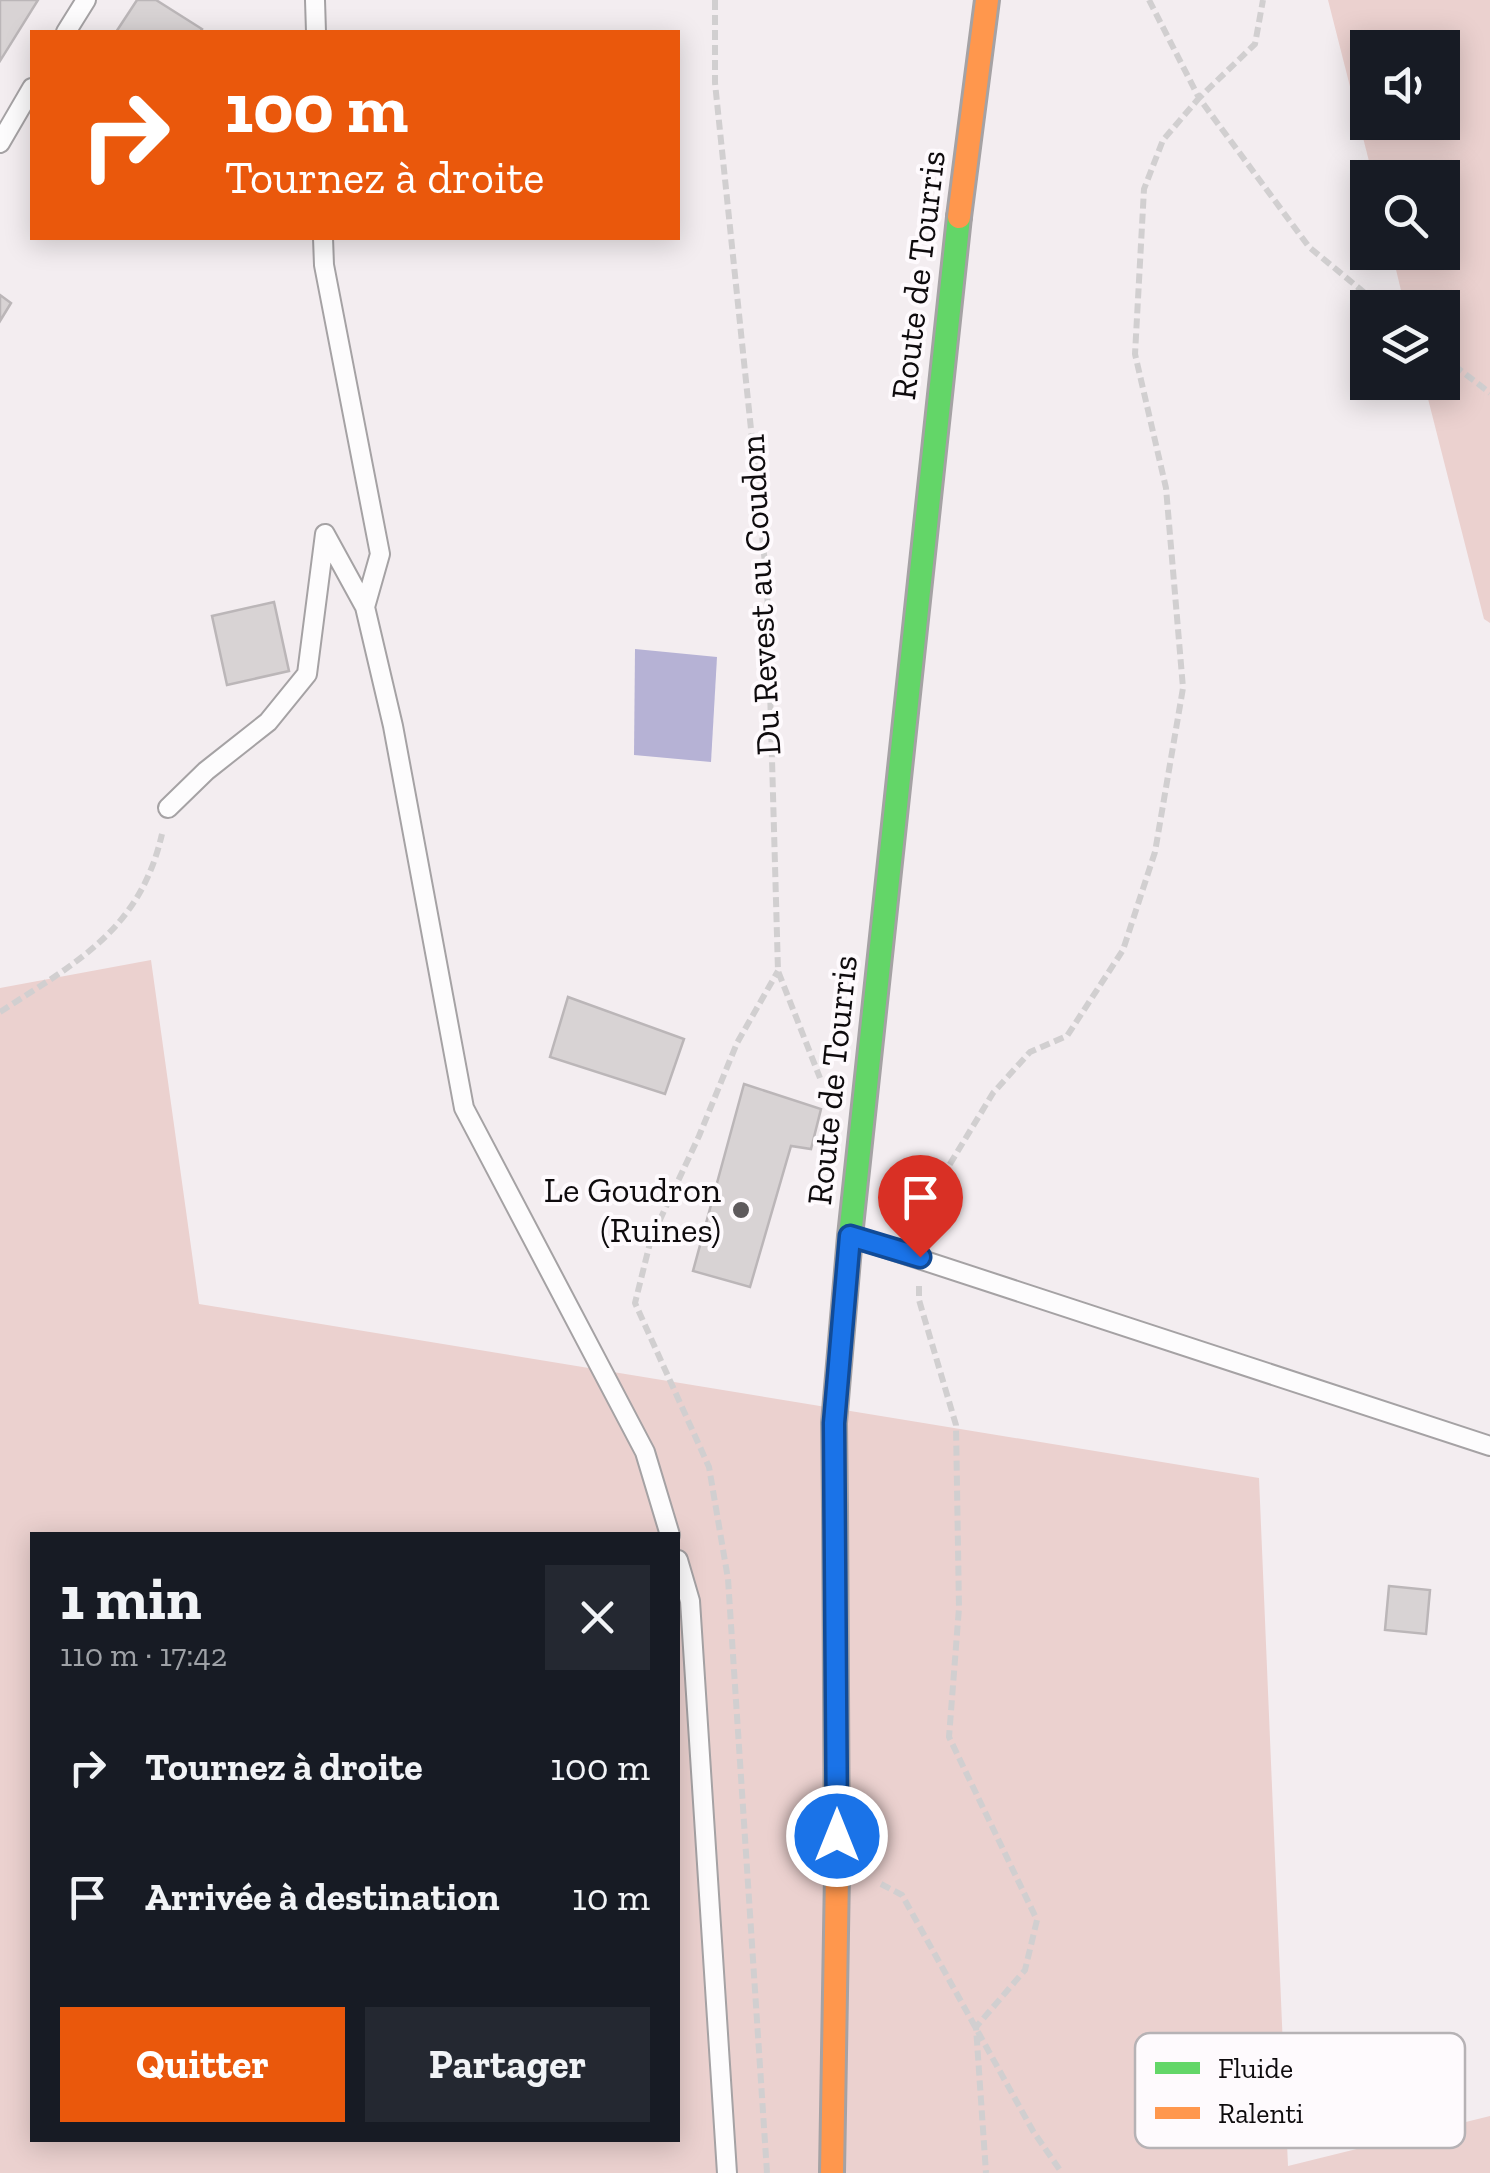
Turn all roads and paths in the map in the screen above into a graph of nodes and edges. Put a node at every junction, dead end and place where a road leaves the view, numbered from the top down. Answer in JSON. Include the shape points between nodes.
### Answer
{"nodes":[{"id":1,"x":86,"y":0,"type":"edge"},
{"id":2,"x":315,"y":0,"type":"edge"},
{"id":3,"x":715,"y":0,"type":"edge"},
{"id":4,"x":987,"y":0,"type":"edge"},
{"id":5,"x":1149,"y":0,"type":"edge"},
{"id":6,"x":1264,"y":0,"type":"edge"},
{"id":7,"x":67,"y":30,"type":"edge"},
{"id":8,"x":316,"y":30,"type":"edge"},
{"id":9,"x":30,"y":91,"type":"edge"},
{"id":10,"x":1199,"y":98,"type":"junction"},
{"id":11,"x":0,"y":142,"type":"edge"},
{"id":12,"x":323,"y":240,"type":"edge"},
{"id":13,"x":1362,"y":290,"type":"edge"},
{"id":14,"x":1460,"y":370,"type":"edge"},
{"id":15,"x":1490,"y":393,"type":"edge"},
{"id":16,"x":364,"y":608,"type":"junction"},
{"id":17,"x":168,"y":808,"type":"joint"},
{"id":18,"x":778,"y":970,"type":"junction"},
{"id":19,"x":0,"y":1012,"type":"edge"},
{"id":20,"x":824,"y":1090,"type":"dead end"},
{"id":21,"x":850,"y":1236,"type":"junction"},
{"id":22,"x":920,"y":1257,"type":"junction"},
{"id":23,"x":1490,"y":1446,"type":"edge"},
{"id":24,"x":669,"y":1532,"type":"edge"},
{"id":25,"x":680,"y":1567,"type":"edge"},
{"id":26,"x":902,"y":1895,"type":"dead end"},
{"id":27,"x":976,"y":2028,"type":"junction"},
{"id":28,"x":727,"y":2173,"type":"edge"},
{"id":29,"x":768,"y":2173,"type":"edge"},
{"id":30,"x":832,"y":2173,"type":"edge"},
{"id":31,"x":986,"y":2173,"type":"edge"},
{"id":32,"x":1062,"y":2173,"type":"edge"}],
"edges":[{"from":1,"to":7,"type":"lane"},
{"from":2,"to":8,"type":"lane"},
{"from":3,"to":18,"type":"path","name":"Du Revest au Coudon","via":[[716,83],[767,583]]},
{"from":4,"to":21,"type":"street","name":"Route de Tourris","via":[[952,265]]},
{"from":5,"to":10,"type":"path"},
{"from":6,"to":10,"type":"path","via":[[1255,44]]},
{"from":9,"to":11,"type":"lane"},
{"from":10,"to":13,"type":"path","via":[[1309,247]]},
{"from":10,"to":22,"type":"path","via":[[1163,140],[1144,189],[1135,354],[1166,488],[1183,688],[1155,852],[1123,950],[1067,1036],[1030,1052],[993,1093],[932,1192],[914,1225]]},
{"from":12,"to":16,"type":"lane","via":[[380,554]]},
{"from":14,"to":15,"type":"path"},
{"from":16,"to":17,"type":"lane","via":[[326,534],[307,674],[268,722]]},
{"from":16,"to":24,"type":"lane","via":[[393,726],[464,1108],[644,1452]]},
{"from":17,"to":19,"type":"path","via":[[154,870],[118,927]]},
{"from":18,"to":20,"type":"path","name":"Du Revest au Coudon"},
{"from":18,"to":29,"type":"path","via":[[737,1043],[650,1239],[636,1303],[709,1467],[728,1579]]},
{"from":21,"to":22,"type":"lane"},
{"from":21,"to":30,"type":"street","name":"Route de Tourris","via":[[834,1423]]},
{"from":22,"to":23,"type":"lane"},
{"from":22,"to":27,"type":"path","via":[[919,1300],[956,1425],[960,1608],[949,1737],[1037,1920],[1025,1970]]},
{"from":25,"to":28,"type":"lane","via":[[690,1601]]},
{"from":26,"to":27,"type":"path"},
{"from":27,"to":31,"type":"path"},
{"from":27,"to":32,"type":"path"}]}
